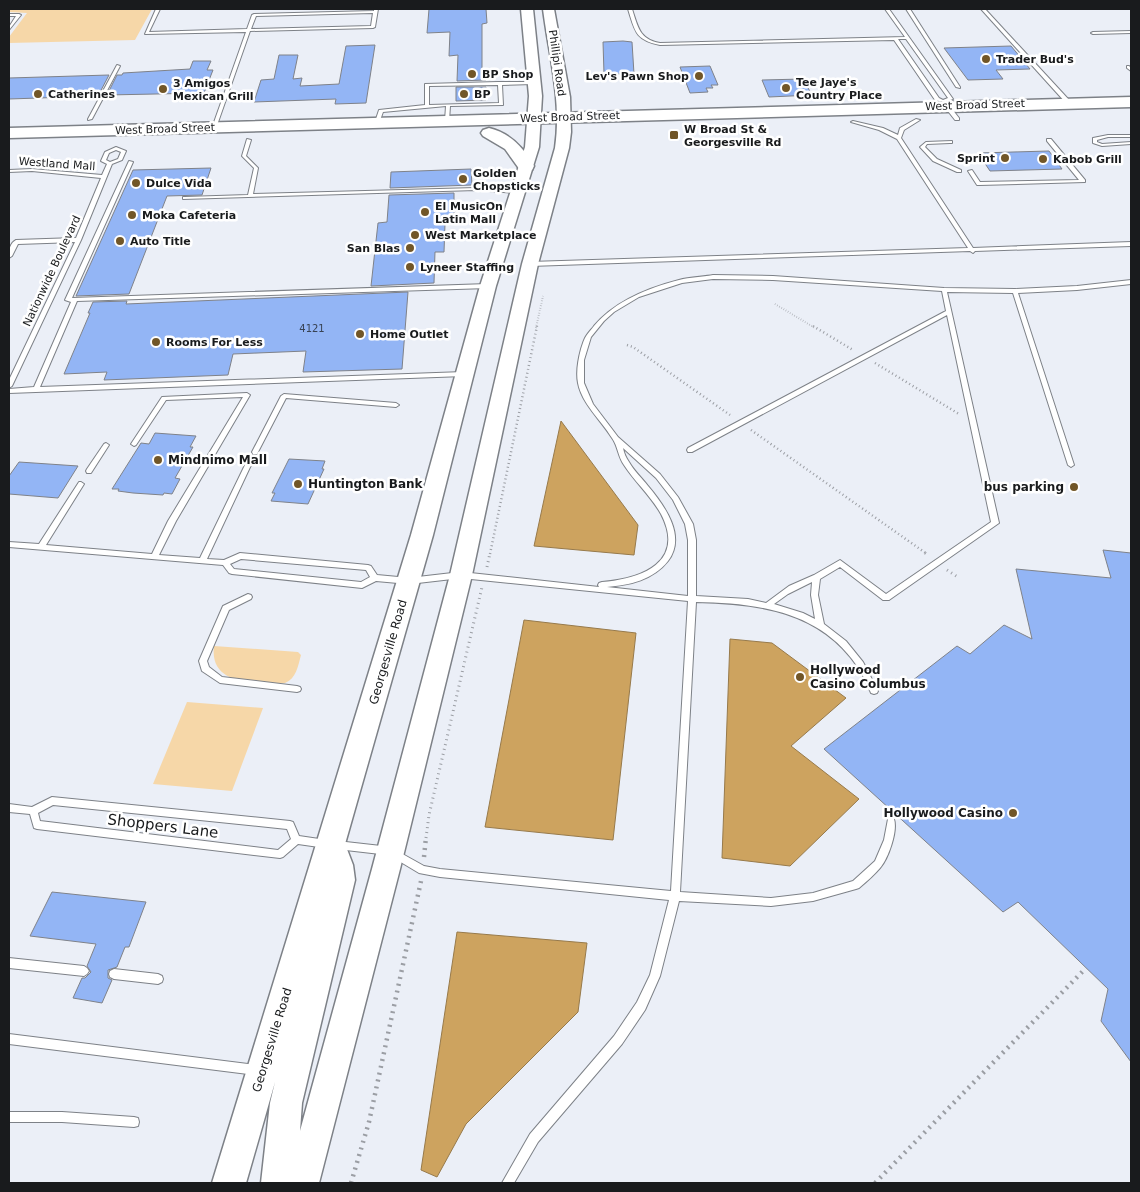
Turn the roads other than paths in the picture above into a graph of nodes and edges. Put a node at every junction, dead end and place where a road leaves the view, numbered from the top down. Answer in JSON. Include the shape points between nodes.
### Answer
{"nodes":[{"id":1,"x":158,"y":9,"type":"edge"},
{"id":2,"x":527,"y":9,"type":"edge"},
{"id":3,"x":548,"y":9,"type":"edge"},
{"id":4,"x":630,"y":9,"type":"edge"},
{"id":5,"x":887,"y":9,"type":"edge"},
{"id":6,"x":908,"y":9,"type":"edge"},
{"id":7,"x":983,"y":9,"type":"edge"},
{"id":8,"x":309,"y":11,"type":"edge"},
{"id":9,"x":376,"y":11,"type":"edge"},
{"id":10,"x":9,"y":15,"type":"edge"},
{"id":11,"x":9,"y":29,"type":"edge"},
{"id":12,"x":249,"y":30,"type":"junction"},
{"id":13,"x":1131,"y":32,"type":"edge"},
{"id":14,"x":1093,"y":33,"type":"dead end"},
{"id":15,"x":895,"y":38,"type":"junction"},
{"id":16,"x":908,"y":38,"type":"junction"},
{"id":17,"x":118,"y":66,"type":"dead end"},
{"id":18,"x":500,"y":83,"type":"junction"},
{"id":19,"x":533,"y":83,"type":"junction"},
{"id":20,"x":958,"y":87,"type":"dead end"},
{"id":21,"x":1068,"y":102,"type":"junction"},
{"id":22,"x":1131,"y":102,"type":"edge"},
{"id":23,"x":945,"y":103,"type":"junction"},
{"id":24,"x":427,"y":106,"type":"junction"},
{"id":25,"x":447,"y":113,"type":"junction"},
{"id":26,"x":1131,"y":113,"type":"edge"},
{"id":27,"x":90,"y":119,"type":"dead end"},
{"id":28,"x":957,"y":119,"type":"junction"},
{"id":29,"x":918,"y":120,"type":"junction"},
{"id":30,"x":377,"y":122,"type":"junction"},
{"id":31,"x":853,"y":122,"type":"junction"},
{"id":32,"x":348,"y":124,"type":"junction"},
{"id":33,"x":565,"y":124,"type":"junction"},
{"id":34,"x":535,"y":125,"type":"junction"},
{"id":35,"x":214,"y":128,"type":"junction"},
{"id":36,"x":9,"y":133,"type":"edge"},
{"id":37,"x":489,"y":133,"type":"junction"},
{"id":38,"x":1131,"y":136,"type":"edge"},
{"id":39,"x":899,"y":138,"type":"junction"},
{"id":40,"x":250,"y":140,"type":"junction"},
{"id":41,"x":1049,"y":140,"type":"dead end"},
{"id":42,"x":120,"y":141,"type":"junction"},
{"id":43,"x":950,"y":142,"type":"dead end"},
{"id":44,"x":1131,"y":143,"type":"edge"},
{"id":45,"x":9,"y":144,"type":"edge"},
{"id":46,"x":131,"y":162,"type":"dead end"},
{"id":47,"x":110,"y":163,"type":"junction"},
{"id":48,"x":526,"y":166,"type":"junction"},
{"id":49,"x":9,"y":170,"type":"edge"},
{"id":50,"x":959,"y":171,"type":"dead end"},
{"id":51,"x":970,"y":171,"type":"dead end"},
{"id":52,"x":104,"y":177,"type":"junction"},
{"id":53,"x":517,"y":192,"type":"junction"},
{"id":54,"x":250,"y":196,"type":"junction"},
{"id":55,"x":185,"y":198,"type":"dead end"},
{"id":56,"x":78,"y":240,"type":"junction"},
{"id":57,"x":16,"y":242,"type":"junction"},
{"id":58,"x":9,"y":243,"type":"edge"},
{"id":59,"x":1131,"y":244,"type":"edge"},
{"id":60,"x":973,"y":251,"type":"junction"},
{"id":61,"x":9,"y":256,"type":"edge"},
{"id":62,"x":530,"y":264,"type":"junction"},
{"id":63,"x":1131,"y":282,"type":"edge"},
{"id":64,"x":488,"y":286,"type":"junction"},
{"id":65,"x":944,"y":290,"type":"junction"},
{"id":66,"x":1015,"y":291,"type":"junction"},
{"id":67,"x":75,"y":299,"type":"junction"},
{"id":68,"x":949,"y":312,"type":"junction"},
{"id":69,"x":464,"y":374,"type":"junction"},
{"id":70,"x":9,"y":386,"type":"edge"},
{"id":71,"x":36,"y":389,"type":"junction"},
{"id":72,"x":9,"y":390,"type":"edge"},
{"id":73,"x":396,"y":405,"type":"dead end"},
{"id":74,"x":616,"y":438,"type":"junction"},
{"id":75,"x":134,"y":444,"type":"dead end"},
{"id":76,"x":106,"y":445,"type":"dead end"},
{"id":77,"x":690,"y":450,"type":"dead end"},
{"id":78,"x":255,"y":452,"type":"dead end"},
{"id":79,"x":248,"y":465,"type":"dead end"},
{"id":80,"x":1071,"y":465,"type":"dead end"},
{"id":81,"x":89,"y":471,"type":"dead end"},
{"id":82,"x":81,"y":484,"type":"dead end"},
{"id":83,"x":9,"y":544,"type":"edge"},
{"id":84,"x":41,"y":547,"type":"junction"},
{"id":85,"x":155,"y":556,"type":"junction"},
{"id":86,"x":202,"y":561,"type":"junction"},
{"id":87,"x":225,"y":563,"type":"junction"},
{"id":88,"x":473,"y":576,"type":"junction"},
{"id":89,"x":817,"y":577,"type":"junction"},
{"id":90,"x":375,"y":578,"type":"junction"},
{"id":91,"x":408,"y":581,"type":"junction"},
{"id":92,"x":576,"y":586,"type":"junction"},
{"id":93,"x":248,"y":597,"type":"dead end"},
{"id":94,"x":692,"y":599,"type":"junction"},
{"id":95,"x":769,"y":604,"type":"junction"},
{"id":96,"x":820,"y":625,"type":"junction"},
{"id":97,"x":297,"y":689,"type":"dead end"},
{"id":98,"x":874,"y":691,"type":"dead end"},
{"id":99,"x":9,"y":808,"type":"edge"},
{"id":100,"x":33,"y":811,"type":"junction"},
{"id":101,"x":891,"y":822,"type":"dead end"},
{"id":102,"x":296,"y":840,"type":"junction"},
{"id":103,"x":331,"y":844,"type":"junction"},
{"id":104,"x":390,"y":851,"type":"junction"},
{"id":105,"x":675,"y":896,"type":"junction"},
{"id":106,"x":9,"y":963,"type":"edge"},
{"id":107,"x":84,"y":971,"type":"dead end"},
{"id":108,"x":114,"y":974,"type":"dead end"},
{"id":109,"x":158,"y":979,"type":"dead end"},
{"id":110,"x":9,"y":1039,"type":"edge"},
{"id":111,"x":263,"y":1071,"type":"junction"},
{"id":112,"x":9,"y":1117,"type":"edge"},
{"id":113,"x":134,"y":1122,"type":"dead end"},
{"id":114,"x":229,"y":1183,"type":"edge"},
{"id":115,"x":278,"y":1183,"type":"edge"},
{"id":116,"x":302,"y":1183,"type":"edge"},
{"id":117,"x":508,"y":1183,"type":"edge"}],
"edges":[{"from":1,"to":12,"type":"lane","via":[[146,33]]},
{"from":2,"to":19,"type":"main road","name":"Phillipi Road"},
{"from":3,"to":33,"type":"main road","name":"Phillipi Road"},
{"from":4,"to":15,"type":"lane","via":[[639,36],[660,44]]},
{"from":5,"to":16,"type":"lane"},
{"from":6,"to":20,"type":"lane"},
{"from":7,"to":21,"type":"lane"},
{"from":8,"to":9,"type":"lane"},
{"from":8,"to":12,"type":"lane","via":[[254,15]]},
{"from":9,"to":12,"type":"lane","via":[[373,27]]},
{"from":10,"to":11,"type":"lane","via":[[19,15]]},
{"from":12,"to":35,"type":"lane"},
{"from":13,"to":14,"type":"lane"},
{"from":15,"to":16,"type":"lane"},
{"from":15,"to":23,"type":"lane","via":[[937,99]]},
{"from":16,"to":23,"type":"lane","via":[[951,99]]},
{"from":17,"to":27,"type":"lane"},
{"from":18,"to":19,"type":"lane"},
{"from":18,"to":24,"type":"lane","via":[[427,85]]},
{"from":18,"to":25,"type":"lane","via":[[501,104]]},
{"from":19,"to":34,"type":"main road","name":"Phillipi Road"},
{"from":21,"to":22,"type":"main road","name":"West Broad Street"},
{"from":21,"to":23,"type":"main road","name":"West Broad Street"},
{"from":23,"to":28,"type":"lane"},
{"from":23,"to":33,"type":"main road","name":"West Broad Street"},
{"from":24,"to":25,"type":"lane"},
{"from":24,"to":30,"type":"lane","via":[[381,111]]},
{"from":25,"to":30,"type":"main road","name":"West Broad Street"},
{"from":25,"to":34,"type":"main road","name":"West Broad Street"},
{"from":26,"to":28,"type":"main road","name":"West Broad Street"},
{"from":28,"to":29,"type":"main road","name":"West Broad Street"},
{"from":29,"to":31,"type":"main road","name":"West Broad Street"},
{"from":29,"to":39,"type":"lane","via":[[902,129]]},
{"from":30,"to":32,"type":"main road","name":"West Broad Street"},
{"from":31,"to":33,"type":"main road","name":"West Broad Street"},
{"from":31,"to":39,"type":"lane","via":[[881,129]]},
{"from":32,"to":35,"type":"main road","name":"West Broad Street"},
{"from":32,"to":42,"type":"main road","via":[[316,129],[199,132]]},
{"from":33,"to":34,"type":"main road","name":"West Broad Street"},
{"from":33,"to":62,"type":"main road"},
{"from":34,"to":37,"type":"main road","name":"West Broad Street"},
{"from":34,"to":48,"type":"main road","name":"Georgesville Road"},
{"from":35,"to":42,"type":"main road","name":"West Broad Street"},
{"from":36,"to":42,"type":"main road","name":"West Broad Street"},
{"from":37,"to":40,"type":"main road","name":"West Broad Street"},
{"from":37,"to":48,"type":"main road","via":[[518,150]]},
{"from":38,"to":44,"type":"lane","via":[[1095,139],[1102,145]]},
{"from":39,"to":60,"type":"lane"},
{"from":40,"to":42,"type":"main road","name":"West Broad Street"},
{"from":40,"to":54,"type":"lane","via":[[244,156],[256,168]]},
{"from":41,"to":51,"type":"lane","via":[[1084,181],[979,184]]},
{"from":42,"to":45,"type":"main road","name":"West Broad Street"},
{"from":42,"to":47,"type":"lane","name":"Nationwide Boulevard","via":[[124,151],[120,160]]},
{"from":42,"to":47,"type":"lane","name":"Nationwide Boulevard","via":[[107,152],[103,161]]},
{"from":43,"to":50,"type":"lane","via":[[926,143],[922,148],[935,160]]},
{"from":46,"to":67,"type":"lane","via":[[68,300]]},
{"from":47,"to":52,"type":"lane","name":"Nationwide Boulevard"},
{"from":48,"to":53,"type":"main road","name":"Georgesville Road"},
{"from":49,"to":52,"type":"lane","name":"Westland Mall"},
{"from":52,"to":56,"type":"lane","name":"Nationwide Boulevard"},
{"from":53,"to":54,"type":"lane","via":[[476,189]]},
{"from":53,"to":64,"type":"main road","name":"Georgesville Road"},
{"from":54,"to":55,"type":"lane"},
{"from":56,"to":57,"type":"lane"},
{"from":56,"to":70,"type":"lane","name":"Nationwide Boulevard"},
{"from":57,"to":58,"type":"lane"},
{"from":57,"to":61,"type":"lane"},
{"from":59,"to":60,"type":"lane"},
{"from":60,"to":62,"type":"lane"},
{"from":62,"to":88,"type":"main road"},
{"from":63,"to":66,"type":"lane"},
{"from":64,"to":67,"type":"lane"},
{"from":64,"to":69,"type":"main road","name":"Georgesville Road"},
{"from":65,"to":66,"type":"lane"},
{"from":65,"to":68,"type":"lane"},
{"from":65,"to":74,"type":"lane","via":[[712,277],[681,281],[637,296],[602,320],[588,337],[580,360],[581,383],[590,404]]},
{"from":66,"to":80,"type":"lane"},
{"from":67,"to":71,"type":"lane"},
{"from":68,"to":77,"type":"lane"},
{"from":68,"to":89,"type":"lane","via":[[995,523],[886,598],[840,563]]},
{"from":69,"to":71,"type":"lane"},
{"from":69,"to":91,"type":"main road","name":"Georgesville Road"},
{"from":71,"to":72,"type":"lane"},
{"from":73,"to":78,"type":"lane","via":[[284,396]]},
{"from":74,"to":92,"type":"lane","via":[[626,463],[660,505],[672,535],[670,550],[666,561],[652,573],[609,585]]},
{"from":74,"to":94,"type":"lane","via":[[658,476],[676,499],[689,524]]},
{"from":75,"to":85,"type":"lane","via":[[164,398],[247,395],[172,521]]},
{"from":76,"to":81,"type":"lane"},
{"from":79,"to":86,"type":"lane"},
{"from":82,"to":84,"type":"lane"},
{"from":83,"to":84,"type":"lane"},
{"from":84,"to":85,"type":"lane"},
{"from":85,"to":86,"type":"lane"},
{"from":86,"to":87,"type":"lane"},
{"from":87,"to":90,"type":"lane","via":[[232,571],[362,585]]},
{"from":87,"to":90,"type":"lane","via":[[240,556],[368,568]]},
{"from":88,"to":91,"type":"lane"},
{"from":88,"to":92,"type":"lane"},
{"from":88,"to":104,"type":"main road"},
{"from":89,"to":95,"type":"lane","via":[[795,585]]},
{"from":89,"to":96,"type":"lane","via":[[814,600]]},
{"from":90,"to":91,"type":"lane"},
{"from":91,"to":103,"type":"main road","name":"Georgesville Road"},
{"from":92,"to":94,"type":"lane"},
{"from":93,"to":97,"type":"lane","via":[[226,608],[203,661],[204,669],[220,680]]},
{"from":94,"to":95,"type":"lane"},
{"from":94,"to":105,"type":"lane"},
{"from":95,"to":96,"type":"lane"},
{"from":96,"to":98,"type":"lane","via":[[835,634],[857,656]]},
{"from":99,"to":100,"type":"lane"},
{"from":100,"to":102,"type":"lane","name":"Shoppers Lane","via":[[52,801],[290,826]]},
{"from":100,"to":102,"type":"lane","name":"Shoppers Lane","via":[[36,825],[280,854]]},
{"from":101,"to":105,"type":"lane","via":[[889,840],[878,864],[856,885],[813,897],[771,902]]},
{"from":102,"to":103,"type":"lane"},
{"from":103,"to":104,"type":"lane"},
{"from":103,"to":111,"type":"main road","name":"Georgesville Road"},
{"from":103,"to":115,"type":"main road","via":[[341,880],[286,1103]]},
{"from":104,"to":105,"type":"lane","via":[[422,870]]},
{"from":104,"to":116,"type":"main road"},
{"from":105,"to":117,"type":"lane","via":[[655,976],[641,1006],[618,1040],[534,1138]]},
{"from":106,"to":107,"type":"lane"},
{"from":108,"to":109,"type":"lane"},
{"from":110,"to":111,"type":"lane"},
{"from":111,"to":114,"type":"main road","name":"Georgesville Road"},
{"from":112,"to":113,"type":"lane"}]}
